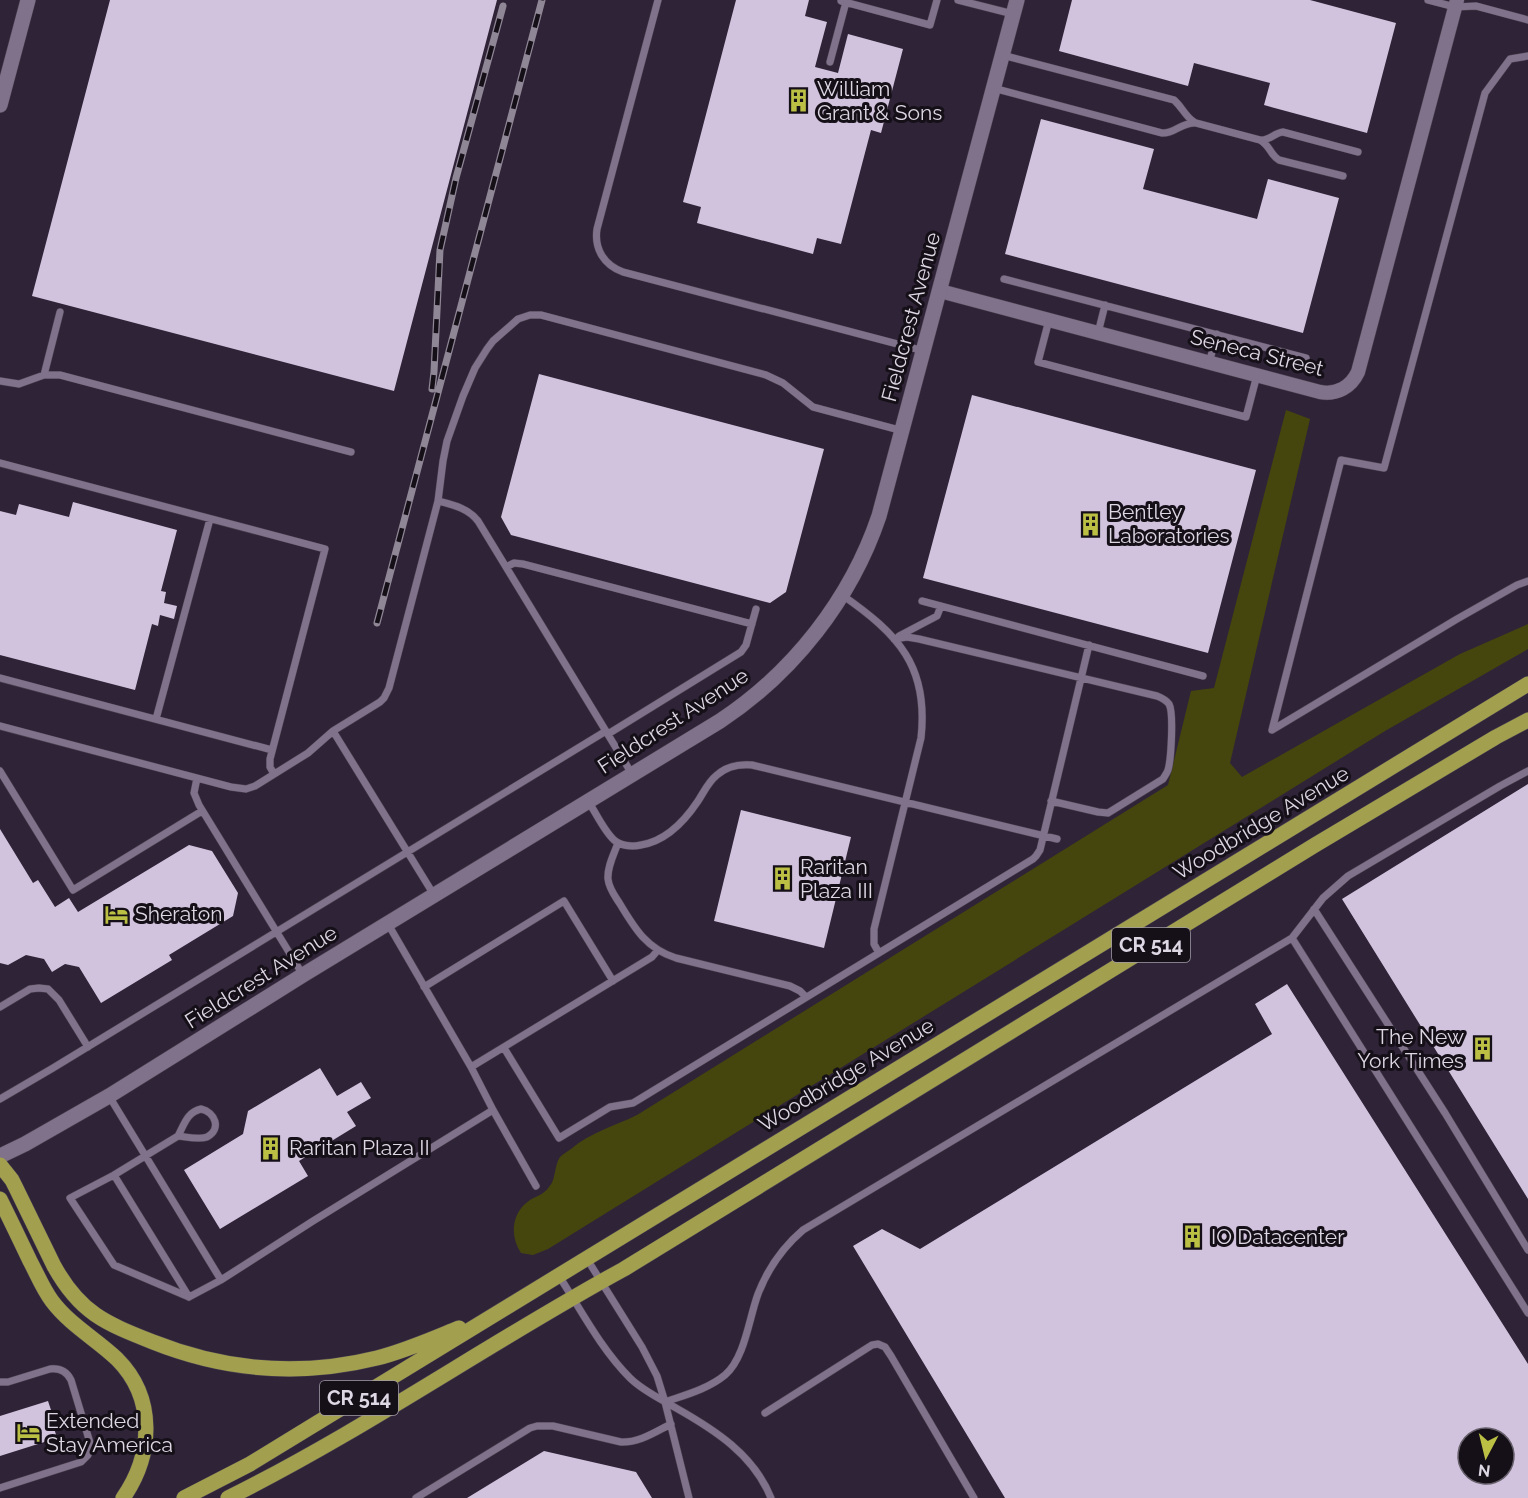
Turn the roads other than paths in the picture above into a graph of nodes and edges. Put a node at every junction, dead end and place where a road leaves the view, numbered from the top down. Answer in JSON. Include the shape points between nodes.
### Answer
{"nodes":[{"id":1,"x":28,"y":0,"type":"edge"},
{"id":2,"x":658,"y":0,"type":"edge"},
{"id":3,"x":937,"y":0,"type":"edge"},
{"id":4,"x":958,"y":0,"type":"edge"},
{"id":5,"x":1428,"y":0,"type":"edge"},
{"id":6,"x":843,"y":1,"type":"edge"},
{"id":7,"x":1456,"y":4,"type":"edge"},
{"id":8,"x":1015,"y":7,"type":"edge"},
{"id":9,"x":1528,"y":20,"type":"edge"},
{"id":10,"x":1002,"y":55,"type":"junction"},
{"id":11,"x":1528,"y":56,"type":"edge"},
{"id":12,"x":830,"y":62,"type":"dead end"},
{"id":13,"x":993,"y":88,"type":"junction"},
{"id":14,"x":0,"y":105,"type":"edge"},
{"id":15,"x":1196,"y":123,"type":"junction"},
{"id":16,"x":1260,"y":140,"type":"junction"},
{"id":17,"x":1358,"y":152,"type":"dead end"},
{"id":18,"x":1343,"y":176,"type":"dead end"},
{"id":19,"x":1004,"y":279,"type":"dead end"},
{"id":20,"x":940,"y":291,"type":"junction"},
{"id":21,"x":1105,"y":305,"type":"junction"},
{"id":22,"x":60,"y":312,"type":"dead end"},
{"id":23,"x":1049,"y":320,"type":"junction"},
{"id":24,"x":1098,"y":333,"type":"junction"},
{"id":25,"x":1216,"y":334,"type":"junction"},
{"id":26,"x":924,"y":351,"type":"junction"},
{"id":27,"x":1306,"y":358,"type":"dead end"},
{"id":28,"x":1209,"y":363,"type":"junction"},
{"id":29,"x":44,"y":375,"type":"junction"},
{"id":30,"x":1257,"y":375,"type":"junction"},
{"id":31,"x":0,"y":381,"type":"edge"},
{"id":32,"x":903,"y":431,"type":"junction"},
{"id":33,"x":351,"y":452,"type":"dead end"},
{"id":34,"x":0,"y":463,"type":"edge"},
{"id":35,"x":438,"y":501,"type":"junction"},
{"id":36,"x":210,"y":519,"type":"junction"},
{"id":37,"x":506,"y":567,"type":"junction"},
{"id":38,"x":1528,"y":581,"type":"edge"},
{"id":39,"x":841,"y":595,"type":"junction"},
{"id":40,"x":922,"y":601,"type":"dead end"},
{"id":41,"x":941,"y":606,"type":"junction"},
{"id":42,"x":756,"y":609,"type":"dead end"},
{"id":43,"x":752,"y":624,"type":"junction"},
{"id":44,"x":894,"y":639,"type":"junction"},
{"id":45,"x":1089,"y":645,"type":"junction"},
{"id":46,"x":1203,"y":676,"type":"dead end"},
{"id":47,"x":0,"y":678,"type":"edge"},
{"id":48,"x":1081,"y":678,"type":"junction"},
{"id":49,"x":1528,"y":684,"type":"edge"},
{"id":50,"x":156,"y":719,"type":"junction"},
{"id":51,"x":1528,"y":720,"type":"edge"},
{"id":52,"x":0,"y":726,"type":"edge"},
{"id":53,"x":333,"y":731,"type":"junction"},
{"id":54,"x":607,"y":733,"type":"junction"},
{"id":55,"x":272,"y":750,"type":"junction"},
{"id":56,"x":0,"y":771,"type":"edge"},
{"id":57,"x":1528,"y":771,"type":"edge"},
{"id":58,"x":274,"y":774,"type":"junction"},
{"id":59,"x":632,"y":774,"type":"junction"},
{"id":60,"x":196,"y":778,"type":"junction"},
{"id":61,"x":588,"y":801,"type":"junction"},
{"id":62,"x":1052,"y":801,"type":"junction"},
{"id":63,"x":905,"y":802,"type":"junction"},
{"id":64,"x":202,"y":811,"type":"junction"},
{"id":65,"x":1043,"y":835,"type":"junction"},
{"id":66,"x":1057,"y":839,"type":"dead end"},
{"id":67,"x":618,"y":843,"type":"junction"},
{"id":68,"x":407,"y":852,"type":"junction"},
{"id":69,"x":434,"y":896,"type":"junction"},
{"id":70,"x":1314,"y":909,"type":"junction"},
{"id":71,"x":388,"y":923,"type":"junction"},
{"id":72,"x":276,"y":932,"type":"junction"},
{"id":73,"x":1292,"y":938,"type":"junction"},
{"id":74,"x":658,"y":950,"type":"junction"},
{"id":75,"x":879,"y":953,"type":"junction"},
{"id":76,"x":303,"y":975,"type":"junction"},
{"id":77,"x":613,"y":981,"type":"junction"},
{"id":78,"x":424,"y":987,"type":"junction"},
{"id":79,"x":806,"y":997,"type":"junction"},
{"id":80,"x":0,"y":1007,"type":"edge"},
{"id":81,"x":88,"y":1047,"type":"junction"},
{"id":82,"x":504,"y":1048,"type":"junction"},
{"id":83,"x":471,"y":1067,"type":"junction"},
{"id":84,"x":109,"y":1096,"type":"junction"},
{"id":85,"x":0,"y":1099,"type":"edge"},
{"id":86,"x":493,"y":1110,"type":"junction"},
{"id":87,"x":178,"y":1136,"type":"junction"},
{"id":88,"x":0,"y":1156,"type":"edge"},
{"id":89,"x":146,"y":1156,"type":"junction"},
{"id":90,"x":0,"y":1166,"type":"edge"},
{"id":91,"x":114,"y":1175,"type":"junction"},
{"id":92,"x":536,"y":1185,"type":"dead end"},
{"id":93,"x":0,"y":1199,"type":"edge"},
{"id":94,"x":1528,"y":1250,"type":"edge"},
{"id":95,"x":587,"y":1259,"type":"junction"},
{"id":96,"x":559,"y":1276,"type":"junction"},
{"id":97,"x":221,"y":1280,"type":"junction"},
{"id":98,"x":601,"y":1281,"type":"junction"},
{"id":99,"x":532,"y":1293,"type":"junction"},
{"id":100,"x":189,"y":1297,"type":"junction"},
{"id":101,"x":573,"y":1298,"type":"junction"},
{"id":102,"x":1528,"y":1313,"type":"edge"},
{"id":103,"x":0,"y":1382,"type":"edge"},
{"id":104,"x":665,"y":1402,"type":"junction"},
{"id":105,"x":765,"y":1413,"type":"dead end"},
{"id":106,"x":370,"y":1419,"type":"junction"},
{"id":107,"x":671,"y":1424,"type":"junction"},
{"id":108,"x":0,"y":1488,"type":"edge"},
{"id":109,"x":123,"y":1498,"type":"edge"},
{"id":110,"x":184,"y":1498,"type":"edge"},
{"id":111,"x":228,"y":1498,"type":"edge"},
{"id":112,"x":252,"y":1498,"type":"edge"},
{"id":113,"x":416,"y":1498,"type":"edge"},
{"id":114,"x":689,"y":1498,"type":"edge"},
{"id":115,"x":771,"y":1498,"type":"edge"},
{"id":116,"x":974,"y":1498,"type":"edge"}],
"edges":[{"from":1,"to":14,"type":"street"},
{"from":2,"to":26,"type":"lane","via":[[597,229],[597,247],[602,257],[623,272]]},
{"from":3,"to":6,"type":"lane","via":[[930,25]]},
{"from":4,"to":8,"type":"lane"},
{"from":5,"to":7,"type":"lane"},
{"from":6,"to":12,"type":"lane"},
{"from":7,"to":9,"type":"lane"},
{"from":7,"to":30,"type":"street","name":"Seneca Street","via":[[1355,378],[1343,389],[1326,393]]},
{"from":8,"to":10,"type":"street","name":"Fieldcrest Avenue"},
{"from":10,"to":13,"type":"street","name":"Fieldcrest Avenue"},
{"from":10,"to":15,"type":"lane","via":[[1174,100]]},
{"from":11,"to":38,"type":"lane","via":[[1510,58],[1485,93],[1384,468],[1341,460],[1272,730]]},
{"from":13,"to":15,"type":"lane","via":[[1161,133]]},
{"from":13,"to":20,"type":"street","name":"Fieldcrest Avenue"},
{"from":15,"to":16,"type":"lane"},
{"from":16,"to":17,"type":"lane","via":[[1283,132]]},
{"from":16,"to":18,"type":"lane","via":[[1279,160]]},
{"from":19,"to":21,"type":"lane"},
{"from":20,"to":23,"type":"street","name":"Seneca Street"},
{"from":20,"to":26,"type":"street","name":"Fieldcrest Avenue"},
{"from":21,"to":24,"type":"lane"},
{"from":21,"to":25,"type":"lane"},
{"from":22,"to":29,"type":"lane"},
{"from":23,"to":24,"type":"street","name":"Seneca Street"},
{"from":23,"to":30,"type":"lane","via":[[1038,362],[1246,417]]},
{"from":24,"to":28,"type":"street","name":"Seneca Street"},
{"from":25,"to":27,"type":"lane"},
{"from":25,"to":28,"type":"lane"},
{"from":26,"to":32,"type":"street","name":"Fieldcrest Avenue"},
{"from":28,"to":30,"type":"street","name":"Seneca Street"},
{"from":29,"to":31,"type":"lane","via":[[19,384]]},
{"from":29,"to":33,"type":"lane","via":[[60,375]]},
{"from":32,"to":35,"type":"lane","via":[[819,409],[765,375],[530,315],[518,319],[493,341],[472,375],[447,441]]},
{"from":32,"to":39,"type":"street","name":"Fieldcrest Avenue","via":[[873,534]]},
{"from":34,"to":36,"type":"lane"},
{"from":35,"to":37,"type":"lane","via":[[471,513]]},
{"from":35,"to":53,"type":"lane","via":[[387,693],[380,702]]},
{"from":36,"to":50,"type":"lane"},
{"from":36,"to":55,"type":"lane","via":[[325,549]]},
{"from":37,"to":43,"type":"lane","via":[[523,564]]},
{"from":37,"to":54,"type":"lane"},
{"from":39,"to":44,"type":"lane"},
{"from":39,"to":59,"type":"street","name":"Fieldcrest Avenue","via":[[799,652],[753,698]]},
{"from":40,"to":41,"type":"lane"},
{"from":41,"to":44,"type":"lane","via":[[934,618]]},
{"from":41,"to":45,"type":"lane"},
{"from":42,"to":43,"type":"lane"},
{"from":43,"to":54,"type":"lane","via":[[747,645],[736,656]]},
{"from":44,"to":48,"type":"lane","via":[[919,639]]},
{"from":44,"to":63,"type":"lane","via":[[914,668],[922,701],[921,738]]},
{"from":45,"to":46,"type":"lane"},
{"from":45,"to":48,"type":"lane"},
{"from":47,"to":50,"type":"lane"},
{"from":48,"to":62,"type":"lane"},
{"from":48,"to":62,"type":"lane","via":[[1166,701],[1172,716],[1168,769],[1159,782],[1107,813]]},
{"from":49,"to":95,"type":"main road","name":"Woodbridge Avenue","number":"CR 514"},
{"from":50,"to":55,"type":"lane"},
{"from":51,"to":98,"type":"main road","number":"CR 514","via":[[1315,845]]},
{"from":52,"to":60,"type":"lane"},
{"from":53,"to":58,"type":"lane","via":[[308,753]]},
{"from":53,"to":68,"type":"lane"},
{"from":54,"to":59,"type":"lane"},
{"from":54,"to":68,"type":"lane"},
{"from":55,"to":58,"type":"lane","via":[[269,764]]},
{"from":56,"to":64,"type":"lane","via":[[73,890]]},
{"from":57,"to":70,"type":"lane","via":[[1348,876]]},
{"from":58,"to":60,"type":"lane","via":[[251,788],[241,789]]},
{"from":59,"to":61,"type":"street","name":"Fieldcrest Avenue"},
{"from":60,"to":64,"type":"lane","via":[[195,797]]},
{"from":61,"to":67,"type":"lane"},
{"from":61,"to":69,"type":"street","name":"Fieldcrest Avenue"},
{"from":62,"to":65,"type":"lane"},
{"from":63,"to":65,"type":"lane"},
{"from":63,"to":67,"type":"lane","via":[[740,765],[717,775],[685,819],[664,837],[638,846]]},
{"from":63,"to":75,"type":"lane","via":[[874,929],[874,944]]},
{"from":64,"to":72,"type":"lane"},
{"from":65,"to":66,"type":"lane"},
{"from":65,"to":75,"type":"lane","via":[[1036,856]]},
{"from":67,"to":74,"type":"lane","via":[[608,874],[611,890],[637,932]]},
{"from":68,"to":69,"type":"lane"},
{"from":68,"to":72,"type":"lane"},
{"from":69,"to":71,"type":"street","name":"Fieldcrest Avenue"},
{"from":70,"to":73,"type":"lane"},
{"from":70,"to":94,"type":"lane"},
{"from":71,"to":76,"type":"street","name":"Fieldcrest Avenue"},
{"from":71,"to":78,"type":"lane"},
{"from":72,"to":76,"type":"lane"},
{"from":72,"to":81,"type":"lane"},
{"from":73,"to":102,"type":"lane"},
{"from":73,"to":104,"type":"lane","via":[[803,1230],[788,1242],[768,1271],[731,1368],[709,1385]]},
{"from":74,"to":77,"type":"lane"},
{"from":74,"to":79,"type":"lane","via":[[676,958],[785,984]]},
{"from":75,"to":79,"type":"lane"},
{"from":76,"to":84,"type":"street","name":"Fieldcrest Avenue"},
{"from":77,"to":78,"type":"lane","via":[[564,901]]},
{"from":77,"to":82,"type":"lane"},
{"from":78,"to":83,"type":"lane"},
{"from":79,"to":82,"type":"lane","via":[[633,1103],[610,1107],[559,1138]]},
{"from":80,"to":81,"type":"lane","via":[[30,989],[48,989],[60,1000]]},
{"from":81,"to":85,"type":"lane"},
{"from":82,"to":83,"type":"lane"},
{"from":83,"to":86,"type":"lane"},
{"from":84,"to":88,"type":"street","name":"Fieldcrest Avenue"},
{"from":84,"to":89,"type":"lane"},
{"from":86,"to":92,"type":"lane"},
{"from":86,"to":97,"type":"lane"},
{"from":87,"to":87,"type":"lane","via":[[208,1136],[214,1129],[213,1116],[203,1109],[192,1112]]},
{"from":87,"to":89,"type":"lane"},
{"from":89,"to":91,"type":"lane"},
{"from":89,"to":97,"type":"lane"},
{"from":90,"to":99,"type":"main road","via":[[14,1184],[61,1278],[84,1306],[110,1325],[173,1350],[214,1361],[284,1370],[371,1360],[437,1337]]},
{"from":91,"to":100,"type":"lane"},
{"from":91,"to":100,"type":"lane","via":[[70,1198],[114,1265]]},
{"from":93,"to":109,"type":"main road","via":[[52,1301],[122,1365],[139,1394],[146,1444],[138,1473]]},
{"from":95,"to":96,"type":"main road","name":"Woodbridge Avenue","number":"CR 514"},
{"from":95,"to":98,"type":"lane"},
{"from":96,"to":99,"type":"main road","name":"Woodbridge Avenue","number":"CR 514"},
{"from":96,"to":101,"type":"lane"},
{"from":97,"to":100,"type":"lane"},
{"from":98,"to":101,"type":"main road","number":"CR 514"},
{"from":98,"to":104,"type":"lane","via":[[650,1361]]},
{"from":99,"to":110,"type":"main road","name":"Woodbridge Avenue","number":"CR 514","via":[[257,1459]]},
{"from":101,"to":104,"type":"lane","via":[[623,1370]]},
{"from":101,"to":106,"type":"main road","number":"CR 514"},
{"from":103,"to":108,"type":"lane","via":[[53,1368],[65,1372],[71,1380],[91,1446],[81,1462]]},
{"from":104,"to":107,"type":"lane"},
{"from":104,"to":115,"type":"lane","via":[[741,1451]]},
{"from":105,"to":116,"type":"lane","via":[[878,1344],[891,1356]]},
{"from":106,"to":111,"type":"main road","number":"CR 514"},
{"from":106,"to":112,"type":"main road"},
{"from":107,"to":113,"type":"lane","via":[[628,1443],[553,1426],[530,1428]]},
{"from":107,"to":114,"type":"lane"}]}
